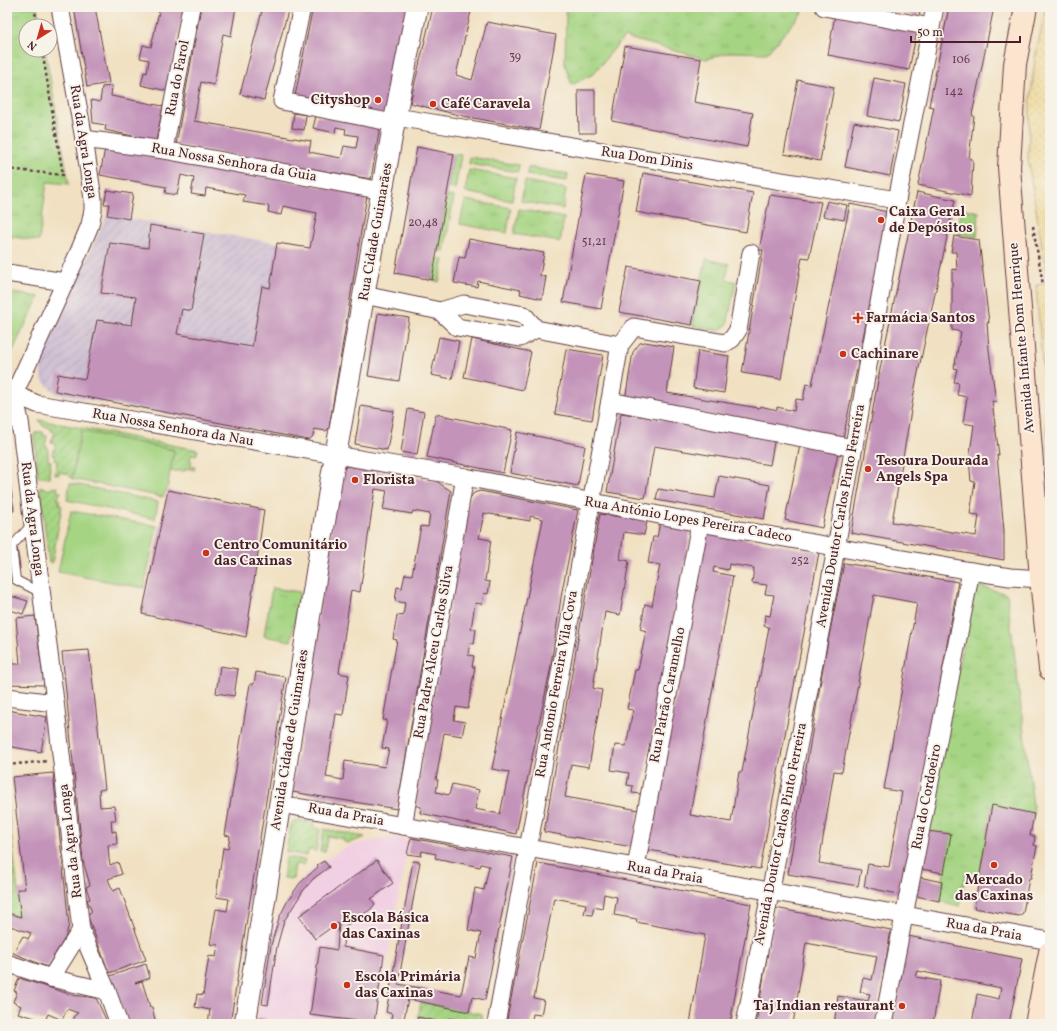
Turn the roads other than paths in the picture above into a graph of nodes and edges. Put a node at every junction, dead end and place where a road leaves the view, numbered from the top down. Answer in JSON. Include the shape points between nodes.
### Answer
{"nodes":[{"id":1,"x":60,"y":7,"type":"edge"},
{"id":2,"x":191,"y":7,"type":"edge"},
{"id":3,"x":302,"y":7,"type":"edge"},
{"id":4,"x":417,"y":7,"type":"edge"},
{"id":5,"x":824,"y":7,"type":"edge"},
{"id":6,"x":935,"y":7,"type":"edge"},
{"id":7,"x":1026,"y":7,"type":"edge"},
{"id":8,"x":931,"y":27,"type":"junction"},
{"id":9,"x":395,"y":120,"type":"junction"},
{"id":10,"x":84,"y":139,"type":"junction"},
{"id":11,"x":164,"y":150,"type":"junction"},
{"id":12,"x":384,"y":191,"type":"junction"},
{"id":13,"x":897,"y":200,"type":"junction"},
{"id":14,"x":751,"y":253,"type":"dead end"},
{"id":15,"x":7,"y":273,"type":"edge"},
{"id":16,"x":65,"y":282,"type":"junction"},
{"id":17,"x":364,"y":295,"type":"junction"},
{"id":18,"x":440,"y":311,"type":"junction"},
{"id":19,"x":536,"y":329,"type":"junction"},
{"id":20,"x":620,"y":345,"type":"junction"},
{"id":21,"x":10,"y":395,"type":"edge"},
{"id":22,"x":610,"y":401,"type":"junction"},
{"id":23,"x":854,"y":448,"type":"junction"},
{"id":24,"x":335,"y":456,"type":"junction"},
{"id":25,"x":465,"y":478,"type":"junction"},
{"id":26,"x":590,"y":502,"type":"junction"},
{"id":27,"x":32,"y":523,"type":"junction"},
{"id":28,"x":700,"y":523,"type":"junction"},
{"id":29,"x":836,"y":547,"type":"junction"},
{"id":30,"x":971,"y":570,"type":"junction"},
{"id":31,"x":1041,"y":579,"type":"junction"},
{"id":32,"x":41,"y":593,"type":"junction"},
{"id":33,"x":1050,"y":669,"type":"edge"},
{"id":34,"x":7,"y":697,"type":"edge"},
{"id":35,"x":55,"y":701,"type":"junction"},
{"id":36,"x":280,"y":804,"type":"junction"},
{"id":37,"x":403,"y":826,"type":"junction"},
{"id":38,"x":528,"y":848,"type":"junction"},
{"id":39,"x":636,"y":867,"type":"junction"},
{"id":40,"x":770,"y":892,"type":"junction"},
{"id":41,"x":903,"y":916,"type":"junction"},
{"id":42,"x":81,"y":930,"type":"junction"},
{"id":43,"x":1050,"y":941,"type":"edge"},
{"id":44,"x":1050,"y":952,"type":"edge"},
{"id":45,"x":7,"y":963,"type":"edge"},
{"id":46,"x":51,"y":978,"type":"junction"},
{"id":47,"x":107,"y":991,"type":"junction"},
{"id":48,"x":119,"y":1024,"type":"edge"},
{"id":49,"x":245,"y":1024,"type":"edge"},
{"id":50,"x":496,"y":1024,"type":"edge"},
{"id":51,"x":745,"y":1024,"type":"edge"},
{"id":52,"x":884,"y":1024,"type":"edge"},
{"id":53,"x":1036,"y":1024,"type":"edge"}],
"edges":[{"from":1,"to":10,"type":"street","name":"Rua da Agra Longa"},
{"from":2,"to":11,"type":"street","name":"Rua do Farol"},
{"from":3,"to":9,"type":"street","name":"Rua Dom Dinis","via":[[282,101]]},
{"from":4,"to":9,"type":"street","name":"Rua Cidade Guimarães"},
{"from":5,"to":8,"type":"street"},
{"from":6,"to":8,"type":"street","name":"Avenida Doutor Carlos Pinto Ferreira"},
{"from":7,"to":31,"type":"main road","name":"Avenida Infante Dom Henrique","via":[[1015,64],[1008,167]]},
{"from":8,"to":13,"type":"street","name":"Avenida Doutor Carlos Pinto Ferreira"},
{"from":9,"to":12,"type":"street","name":"Rua Cidade Guimarães"},
{"from":9,"to":13,"type":"street","name":"Rua Dom Dinis"},
{"from":10,"to":11,"type":"street","name":"Rua Nossa Senhora da Guia"},
{"from":10,"to":16,"type":"street","name":"Rua da Agra Longa","via":[[93,210],[90,225]]},
{"from":11,"to":12,"type":"street","name":"Rua Nossa Senhora da Guia"},
{"from":12,"to":17,"type":"street","name":"Rua Cidade Guimarães"},
{"from":13,"to":23,"type":"street","name":"Avenida Doutor Carlos Pinto Ferreira"},
{"from":14,"to":20,"type":"street","via":[[738,330],[732,339],[725,343],[634,327]]},
{"from":15,"to":16,"type":"street"},
{"from":16,"to":21,"type":"street","name":"Rua da Agra Longa"},
{"from":17,"to":18,"type":"street"},
{"from":17,"to":24,"type":"street","name":"Rua Cidade Guimarães"},
{"from":18,"to":19,"type":"street","via":[[464,304],[524,315]]},
{"from":18,"to":19,"type":"street","via":[[457,327],[520,338]]},
{"from":19,"to":20,"type":"street"},
{"from":20,"to":22,"type":"street","name":"Rua Antonio Ferreira Vila Cova"},
{"from":21,"to":24,"type":"street","name":"Rua Nossa Senhora da Nau","via":[[37,404]]},
{"from":21,"to":27,"type":"street","name":"Rua da Agra Longa","via":[[20,421]]},
{"from":22,"to":23,"type":"street"},
{"from":22,"to":26,"type":"street","name":"Rua Antonio Ferreira Vila Cova"},
{"from":23,"to":29,"type":"street","name":"Avenida Doutor Carlos Pinto Ferreira"},
{"from":24,"to":25,"type":"street","name":"Rua António Lopes Pereira Cadeco"},
{"from":24,"to":36,"type":"street","name":"Avenida Cidade de Guimarães"},
{"from":25,"to":26,"type":"street","name":"Rua António Lopes Pereira Cadeco"},
{"from":25,"to":37,"type":"street","name":"Rua Padre Alceu Carlos Silva"},
{"from":26,"to":28,"type":"street","name":"Rua António Lopes Pereira Cadeco"},
{"from":26,"to":38,"type":"street","name":"Rua Antonio Ferreira Vila Cova"},
{"from":27,"to":32,"type":"street","name":"Rua da Agra Longa"},
{"from":27,"to":32,"type":"lane","via":[[12,546],[16,580]]},
{"from":28,"to":29,"type":"street","name":"Rua António Lopes Pereira Cadeco"},
{"from":28,"to":39,"type":"street","name":"Rua Patrão Caramelho"},
{"from":29,"to":30,"type":"street","name":"Rua António Lopes Pereira Cadeco"},
{"from":29,"to":40,"type":"street","name":"Avenida Doutor Carlos Pinto Ferreira"},
{"from":30,"to":31,"type":"street","name":"Rua António Lopes Pereira Cadeco"},
{"from":30,"to":41,"type":"street","name":"Rua do Cordoeiro"},
{"from":31,"to":33,"type":"main road","name":"Avenida Infante Dom Henrique"},
{"from":32,"to":35,"type":"street","name":"Rua da Agra Longa"},
{"from":34,"to":35,"type":"street"},
{"from":35,"to":42,"type":"street","name":"Rua da Agra Longa"},
{"from":36,"to":37,"type":"street","name":"Rua da Praia"},
{"from":36,"to":49,"type":"street","name":"Avenida Cidade de Guimarães"},
{"from":37,"to":38,"type":"street","name":"Rua da Praia"},
{"from":38,"to":39,"type":"street","name":"Rua da Praia"},
{"from":38,"to":50,"type":"street","name":"Rua Antonio Ferreira Vila Cova"},
{"from":39,"to":40,"type":"street","name":"Rua da Praia"},
{"from":40,"to":41,"type":"street","name":"Rua da Praia"},
{"from":40,"to":51,"type":"street","name":"Avenida Doutor Carlos Pinto Ferreira"},
{"from":41,"to":43,"type":"street","name":"Rua da Praia"},
{"from":41,"to":52,"type":"street","name":"Rua do Cordoeiro"},
{"from":42,"to":46,"type":"street"},
{"from":42,"to":47,"type":"street","name":"Rua da Agra Longa"},
{"from":44,"to":53,"type":"main road"},
{"from":45,"to":46,"type":"street"},
{"from":46,"to":47,"type":"street"},
{"from":47,"to":48,"type":"street","name":"Rua da Agra Longa"}]}
